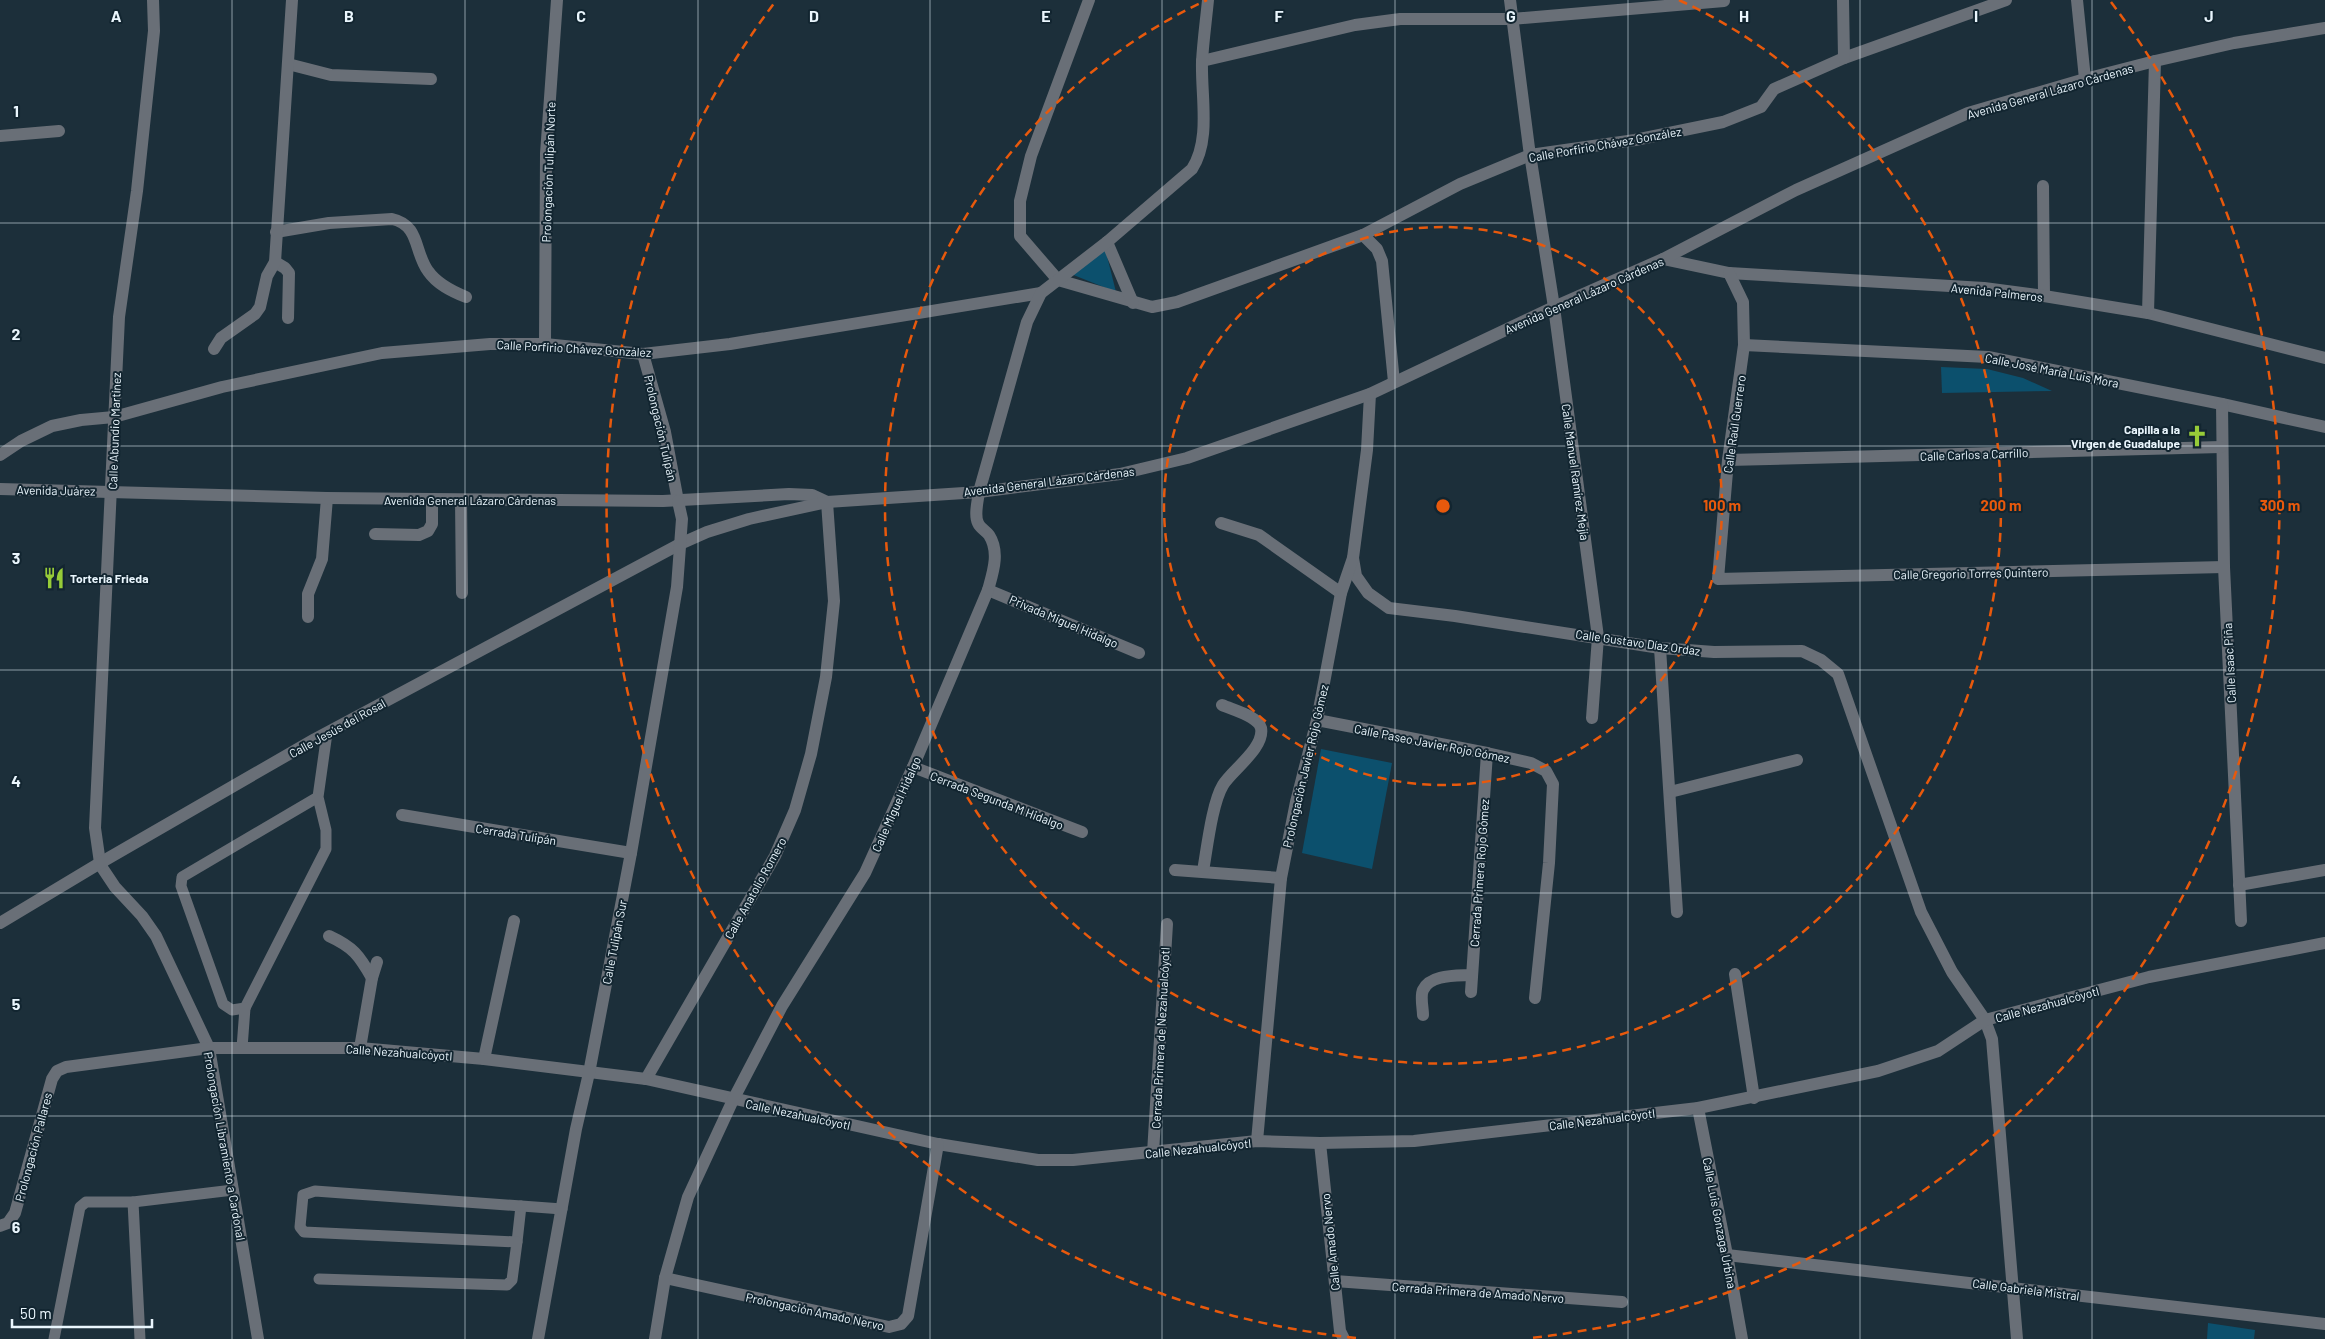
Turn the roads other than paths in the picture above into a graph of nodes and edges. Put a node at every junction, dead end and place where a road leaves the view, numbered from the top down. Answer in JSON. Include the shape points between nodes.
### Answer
{"nodes":[{"id":1,"x":292,"y":0,"type":"edge"},
{"id":2,"x":557,"y":0,"type":"edge"},
{"id":3,"x":1089,"y":0,"type":"edge"},
{"id":4,"x":1208,"y":0,"type":"edge"},
{"id":5,"x":1510,"y":0,"type":"edge"},
{"id":6,"x":1724,"y":0,"type":"edge"},
{"id":7,"x":1843,"y":0,"type":"edge"},
{"id":8,"x":2006,"y":0,"type":"edge"},
{"id":9,"x":2077,"y":0,"type":"edge"},
{"id":10,"x":155,"y":1,"type":"edge"},
{"id":11,"x":1512,"y":19,"type":"junction"},
{"id":12,"x":2325,"y":28,"type":"edge"},
{"id":13,"x":1844,"y":58,"type":"junction"},
{"id":14,"x":1202,"y":61,"type":"junction"},
{"id":15,"x":2156,"y":61,"type":"junction"},
{"id":16,"x":288,"y":64,"type":"junction"},
{"id":17,"x":431,"y":79,"type":"dead end"},
{"id":18,"x":2085,"y":79,"type":"junction"},
{"id":19,"x":59,"y":132,"type":"dead end"},
{"id":20,"x":0,"y":136,"type":"edge"},
{"id":21,"x":1530,"y":155,"type":"junction"},
{"id":22,"x":2043,"y":186,"type":"dead end"},
{"id":23,"x":276,"y":232,"type":"junction"},
{"id":24,"x":1363,"y":235,"type":"junction"},
{"id":25,"x":1107,"y":242,"type":"junction"},
{"id":26,"x":1664,"y":259,"type":"junction"},
{"id":27,"x":275,"y":262,"type":"junction"},
{"id":28,"x":1729,"y":273,"type":"junction"},
{"id":29,"x":1058,"y":280,"type":"junction"},
{"id":30,"x":1040,"y":293,"type":"junction"},
{"id":31,"x":2044,"y":296,"type":"junction"},
{"id":32,"x":466,"y":297,"type":"dead end"},
{"id":33,"x":1133,"y":303,"type":"junction"},
{"id":34,"x":1554,"y":307,"type":"junction"},
{"id":35,"x":2148,"y":313,"type":"junction"},
{"id":36,"x":288,"y":318,"type":"dead end"},
{"id":37,"x":545,"y":344,"type":"junction"},
{"id":38,"x":1744,"y":345,"type":"junction"},
{"id":39,"x":214,"y":350,"type":"dead end"},
{"id":40,"x":643,"y":354,"type":"junction"},
{"id":41,"x":2325,"y":358,"type":"edge"},
{"id":42,"x":1394,"y":382,"type":"junction"},
{"id":43,"x":1370,"y":394,"type":"junction"},
{"id":44,"x":2222,"y":404,"type":"junction"},
{"id":45,"x":114,"y":417,"type":"junction"},
{"id":46,"x":2325,"y":427,"type":"edge"},
{"id":47,"x":2221,"y":447,"type":"junction"},
{"id":48,"x":0,"y":455,"type":"edge"},
{"id":49,"x":1728,"y":460,"type":"junction"},
{"id":50,"x":0,"y":489,"type":"edge"},
{"id":51,"x":112,"y":491,"type":"junction"},
{"id":52,"x":979,"y":492,"type":"junction"},
{"id":53,"x":327,"y":498,"type":"junction"},
{"id":54,"x":432,"y":500,"type":"junction"},
{"id":55,"x":461,"y":500,"type":"junction"},
{"id":56,"x":678,"y":501,"type":"junction"},
{"id":57,"x":827,"y":502,"type":"junction"},
{"id":58,"x":1222,"y":523,"type":"dead end"},
{"id":59,"x":375,"y":534,"type":"dead end"},
{"id":60,"x":680,"y":544,"type":"junction"},
{"id":61,"x":1353,"y":558,"type":"junction"},
{"id":62,"x":2224,"y":566,"type":"junction"},
{"id":63,"x":1718,"y":579,"type":"joint"},
{"id":64,"x":988,"y":590,"type":"junction"},
{"id":65,"x":462,"y":593,"type":"dead end"},
{"id":66,"x":1341,"y":593,"type":"junction"},
{"id":67,"x":308,"y":617,"type":"dead end"},
{"id":68,"x":1598,"y":637,"type":"junction"},
{"id":69,"x":1660,"y":648,"type":"junction"},
{"id":70,"x":1139,"y":653,"type":"dead end"},
{"id":71,"x":1222,"y":706,"type":"dead end"},
{"id":72,"x":1592,"y":718,"type":"dead end"},
{"id":73,"x":1317,"y":720,"type":"junction"},
{"id":74,"x":327,"y":733,"type":"junction"},
{"id":75,"x":1487,"y":753,"type":"junction"},
{"id":76,"x":1797,"y":760,"type":"dead end"},
{"id":77,"x":913,"y":767,"type":"junction"},
{"id":78,"x":1670,"y":792,"type":"junction"},
{"id":79,"x":318,"y":797,"type":"junction"},
{"id":80,"x":402,"y":815,"type":"dead end"},
{"id":81,"x":1082,"y":832,"type":"dead end"},
{"id":82,"x":631,"y":853,"type":"junction"},
{"id":83,"x":100,"y":863,"type":"junction"},
{"id":84,"x":1175,"y":870,"type":"dead end"},
{"id":85,"x":2325,"y":870,"type":"edge"},
{"id":86,"x":1203,"y":871,"type":"junction"},
{"id":87,"x":1281,"y":878,"type":"junction"},
{"id":88,"x":2239,"y":885,"type":"junction"},
{"id":89,"x":1676,"y":912,"type":"dead end"},
{"id":90,"x":514,"y":921,"type":"dead end"},
{"id":91,"x":2241,"y":921,"type":"dead end"},
{"id":92,"x":0,"y":923,"type":"edge"},
{"id":93,"x":1167,"y":924,"type":"dead end"},
{"id":94,"x":329,"y":936,"type":"dead end"},
{"id":95,"x":2325,"y":943,"type":"edge"},
{"id":96,"x":377,"y":962,"type":"dead end"},
{"id":97,"x":1735,"y":974,"type":"dead end"},
{"id":98,"x":1472,"y":975,"type":"junction"},
{"id":99,"x":372,"y":978,"type":"junction"},
{"id":100,"x":1471,"y":992,"type":"dead end"},
{"id":101,"x":1535,"y":998,"type":"dead end"},
{"id":102,"x":245,"y":1008,"type":"junction"},
{"id":103,"x":1423,"y":1015,"type":"dead end"},
{"id":104,"x":1985,"y":1020,"type":"junction"},
{"id":105,"x":209,"y":1048,"type":"junction"},
{"id":106,"x":242,"y":1048,"type":"junction"},
{"id":107,"x":360,"y":1048,"type":"junction"},
{"id":108,"x":484,"y":1059,"type":"junction"},
{"id":109,"x":57,"y":1071,"type":"joint"},
{"id":110,"x":589,"y":1073,"type":"junction"},
{"id":111,"x":646,"y":1079,"type":"junction"},
{"id":112,"x":1754,"y":1098,"type":"junction"},
{"id":113,"x":733,"y":1100,"type":"junction"},
{"id":114,"x":1698,"y":1108,"type":"junction"},
{"id":115,"x":1257,"y":1141,"type":"junction"},
{"id":116,"x":1320,"y":1143,"type":"junction"},
{"id":117,"x":938,"y":1144,"type":"junction"},
{"id":118,"x":1153,"y":1153,"type":"junction"},
{"id":119,"x":233,"y":1190,"type":"junction"},
{"id":120,"x":133,"y":1202,"type":"junction"},
{"id":121,"x":521,"y":1206,"type":"junction"},
{"id":122,"x":562,"y":1209,"type":"junction"},
{"id":123,"x":4,"y":1224,"type":"edge"},
{"id":124,"x":517,"y":1242,"type":"junction"},
{"id":125,"x":1728,"y":1255,"type":"junction"},
{"id":126,"x":665,"y":1278,"type":"junction"},
{"id":127,"x":319,"y":1279,"type":"dead end"},
{"id":128,"x":1335,"y":1281,"type":"junction"},
{"id":129,"x":2013,"y":1288,"type":"junction"},
{"id":130,"x":1622,"y":1302,"type":"dead end"},
{"id":131,"x":2325,"y":1324,"type":"edge"},
{"id":132,"x":54,"y":1339,"type":"edge"},
{"id":133,"x":140,"y":1339,"type":"edge"},
{"id":134,"x":258,"y":1339,"type":"edge"},
{"id":135,"x":538,"y":1339,"type":"edge"},
{"id":136,"x":655,"y":1339,"type":"edge"},
{"id":137,"x":1344,"y":1339,"type":"edge"},
{"id":138,"x":1742,"y":1339,"type":"edge"},
{"id":139,"x":2017,"y":1339,"type":"edge"}],
"edges":[{"from":1,"to":16,"type":"street"},
{"from":2,"to":37,"type":"street","name":"Prolongación Tulipán Norte","via":[[546,154]]},
{"from":3,"to":29,"type":"street","via":[[1032,156],[1020,201],[1020,236]]},
{"from":4,"to":14,"type":"street"},
{"from":5,"to":11,"type":"street","name":"Calle Manuel Ramírez Mejía"},
{"from":6,"to":11,"type":"street"},
{"from":7,"to":13,"type":"street"},
{"from":8,"to":13,"type":"street","name":"Calle Porfirio Chávez González"},
{"from":9,"to":18,"type":"street"},
{"from":10,"to":45,"type":"street","name":"Calle Abundio Martínez","via":[[137,191],[119,317]]},
{"from":11,"to":14,"type":"street","via":[[1400,19],[1355,25]]},
{"from":11,"to":21,"type":"street","name":"Calle Manuel Ramírez Mejía"},
{"from":12,"to":15,"type":"street","name":"Avenida General Lázaro Cárdenas"},
{"from":13,"to":21,"type":"street","name":"Calle Porfirio Chávez González","via":[[1774,89],[1761,107],[1722,122],[1635,140]]},
{"from":14,"to":25,"type":"street","via":[[1200,157],[1192,170]]},
{"from":15,"to":18,"type":"street","name":"Avenida General Lázaro Cárdenas"},
{"from":15,"to":35,"type":"street"},
{"from":16,"to":17,"type":"street","via":[[331,75]]},
{"from":16,"to":23,"type":"street"},
{"from":18,"to":26,"type":"street","name":"Avenida General Lázaro Cárdenas","via":[[1968,113],[1796,190]]},
{"from":19,"to":20,"type":"street"},
{"from":21,"to":24,"type":"street","name":"Calle Porfirio Chávez González","via":[[1460,184]]},
{"from":21,"to":34,"type":"street","name":"Calle Manuel Ramírez Mejía"},
{"from":22,"to":31,"type":"street"},
{"from":23,"to":27,"type":"street"},
{"from":23,"to":32,"type":"street","via":[[329,223],[402,222],[409,228],[427,270],[452,292]]},
{"from":24,"to":33,"type":"street","name":"Calle Porfirio Chávez González","via":[[1177,302],[1152,307]]},
{"from":24,"to":42,"type":"street","via":[[1377,249],[1382,260]]},
{"from":25,"to":29,"type":"street"},
{"from":25,"to":33,"type":"street"},
{"from":26,"to":28,"type":"street","name":"Avenida Palmeros"},
{"from":26,"to":34,"type":"street","name":"Avenida General Lázaro Cárdenas"},
{"from":27,"to":36,"type":"street","via":[[289,273]]},
{"from":27,"to":39,"type":"street","via":[[267,276],[256,314],[221,338]]},
{"from":28,"to":31,"type":"street","name":"Avenida Palmeros","via":[[1984,288]]},
{"from":28,"to":38,"type":"street","name":"Calle Raúl Guerrero","via":[[1744,302]]},
{"from":29,"to":30,"type":"street"},
{"from":29,"to":33,"type":"street","name":"Calle Porfirio Chávez González"},
{"from":30,"to":40,"type":"street","name":"Calle Porfirio Chávez González","via":[[730,344]]},
{"from":30,"to":52,"type":"street","name":"Calle Miguel Hidalgo","via":[[1027,322]]},
{"from":31,"to":35,"type":"street","name":"Avenida Palmeros"},
{"from":34,"to":42,"type":"street","name":"Avenida General Lázaro Cárdenas"},
{"from":34,"to":68,"type":"street","name":"Calle Manuel Ramírez Mejía"},
{"from":35,"to":41,"type":"street","name":"Avenida Palmeros"},
{"from":37,"to":40,"type":"street","name":"Calle Porfirio Chávez González"},
{"from":37,"to":45,"type":"street","name":"Calle Porfirio Chávez González","via":[[490,344],[382,353],[222,387]]},
{"from":38,"to":44,"type":"street","name":"Calle José María Luis Mora","via":[[1988,357]]},
{"from":38,"to":49,"type":"street","name":"Calle Raúl Guerrero"},
{"from":40,"to":56,"type":"street","name":"Prolongación Tulipán","via":[[665,432]]},
{"from":42,"to":43,"type":"street","name":"Avenida General Lázaro Cárdenas"},
{"from":43,"to":52,"type":"street","name":"Avenida General Lázaro Cárdenas","via":[[1188,458],[1120,474]]},
{"from":43,"to":61,"type":"street","name":"Prolongación Javier Rojo Gómez","via":[[1367,450]]},
{"from":44,"to":46,"type":"street","name":"Calle José María Luis Mora"},
{"from":44,"to":47,"type":"street","name":"Calle Isaac Piña"},
{"from":45,"to":48,"type":"street","name":"Calle Porfirio Chávez González","via":[[52,426]]},
{"from":45,"to":51,"type":"street","name":"Calle Abundio Martínez"},
{"from":47,"to":49,"type":"street","name":"Calle Carlos a Carrillo"},
{"from":47,"to":62,"type":"street","name":"Calle Isaac Piña"},
{"from":49,"to":63,"type":"street","name":"Calle Raúl Guerrero"},
{"from":50,"to":51,"type":"street","name":"Avenida Juárez"},
{"from":51,"to":53,"type":"street","name":"Avenida General Lázaro Cárdenas"},
{"from":51,"to":83,"type":"street","name":"Calle Abundio Martínez","via":[[95,828]]},
{"from":52,"to":57,"type":"street","name":"Avenida General Lázaro Cárdenas"},
{"from":52,"to":64,"type":"street","name":"Calle Miguel Hidalgo","via":[[978,523],[994,548],[995,564]]},
{"from":53,"to":54,"type":"street","name":"Avenida General Lázaro Cárdenas"},
{"from":53,"to":67,"type":"street","via":[[322,559],[308,594]]},
{"from":54,"to":55,"type":"street","name":"Avenida General Lázaro Cárdenas"},
{"from":54,"to":59,"type":"street","via":[[432,524],[428,531],[419,535]]},
{"from":55,"to":56,"type":"street","name":"Avenida General Lázaro Cárdenas"},
{"from":55,"to":65,"type":"street"},
{"from":56,"to":57,"type":"street","name":"Avenida General Lázaro Cárdenas","via":[[789,494],[812,495]]},
{"from":56,"to":60,"type":"street","name":"Prolongación Tulipán","via":[[682,519]]},
{"from":57,"to":60,"type":"street","name":"Avenida General Lázaro Cárdenas","via":[[749,519]]},
{"from":57,"to":111,"type":"street","name":"Calle Anatolio Romero","via":[[834,601],[826,677],[811,754],[795,810],[775,856]]},
{"from":58,"to":66,"type":"street","via":[[1259,535]]},
{"from":60,"to":74,"type":"street","name":"Calle Jesús del Rosal"},
{"from":60,"to":82,"type":"street","name":"Calle Tulipán Sur","via":[[676,587]]},
{"from":61,"to":66,"type":"street","name":"Prolongación Javier Rojo Gómez"},
{"from":61,"to":68,"type":"street","name":"Calle Gustavo Díaz Ordaz","via":[[1356,576],[1368,593],[1389,608]]},
{"from":62,"to":63,"type":"street","name":"Calle Gregorio Torres Quintero"},
{"from":62,"to":88,"type":"street","name":"Calle Isaac Piña"},
{"from":64,"to":70,"type":"street","name":"Privada Miguel Hidalgo"},
{"from":64,"to":77,"type":"street","name":"Calle Miguel Hidalgo"},
{"from":66,"to":73,"type":"street","name":"Prolongación Javier Rojo Gómez"},
{"from":68,"to":69,"type":"street","name":"Calle Gustavo Díaz Ordaz"},
{"from":68,"to":72,"type":"street","name":"Calle Manuel Ramírez Mejía"},
{"from":69,"to":78,"type":"street"},
{"from":69,"to":104,"type":"street","name":"Calle Gustavo Díaz Ordaz","via":[[1714,652],[1802,650],[1822,660],[1838,674],[1921,912],[1952,972]]},
{"from":71,"to":86,"type":"street","via":[[1252,718],[1262,730],[1256,747],[1223,785],[1211,824]]},
{"from":73,"to":75,"type":"street","name":"Calle Paseo Javier Rojo Gómez"},
{"from":73,"to":87,"type":"street","name":"Prolongación Javier Rojo Gómez"},
{"from":74,"to":79,"type":"lane"},
{"from":74,"to":83,"type":"street","name":"Calle Jesús del Rosal"},
{"from":75,"to":98,"type":"street","name":"Cerrada Primera Rojo Gómez"},
{"from":75,"to":101,"type":"street","name":"Calle Paseo Javier Rojo Gómez","via":[[1531,763],[1546,771],[1553,784]]},
{"from":76,"to":78,"type":"street"},
{"from":77,"to":81,"type":"street","name":"Cerrada Segunda M Hidalgo"},
{"from":77,"to":113,"type":"street","name":"Calle Miguel Hidalgo","via":[[865,874],[782,1006]]},
{"from":78,"to":89,"type":"street"},
{"from":79,"to":102,"type":"lane","via":[[326,830],[326,849]]},
{"from":79,"to":102,"type":"lane","via":[[182,878],[181,886],[223,1004],[232,1010]]},
{"from":80,"to":82,"type":"street","name":"Cerrada Tulipán"},
{"from":82,"to":110,"type":"street","name":"Calle Tulipán Sur"},
{"from":83,"to":92,"type":"street","name":"Calle Jesús del Rosal"},
{"from":83,"to":105,"type":"street","name":"Prolongación Libramiento a Cardonal","via":[[115,887],[156,936]]},
{"from":84,"to":86,"type":"street"},
{"from":85,"to":88,"type":"street"},
{"from":86,"to":87,"type":"street"},
{"from":87,"to":115,"type":"street","name":"Prolongación Javier Rojo Gómez"},
{"from":88,"to":91,"type":"street","name":"Calle Isaac Piña"},
{"from":90,"to":108,"type":"street"},
{"from":93,"to":118,"type":"street","name":"Cerrada Primera de Nezahualcóyotl"},
{"from":94,"to":99,"type":"street","via":[[348,944]]},
{"from":95,"to":104,"type":"street","name":"Calle Nezahualcóyotl","via":[[2149,977]]},
{"from":96,"to":99,"type":"street"},
{"from":97,"to":112,"type":"street"},
{"from":98,"to":100,"type":"street","name":"Cerrada Primera Rojo Gómez"},
{"from":98,"to":103,"type":"street","via":[[1444,977],[1429,982],[1422,991]]},
{"from":99,"to":107,"type":"street"},
{"from":102,"to":106,"type":"lane"},
{"from":104,"to":112,"type":"street","name":"Calle Nezahualcóyotl","via":[[1938,1051],[1878,1071]]},
{"from":104,"to":129,"type":"street","name":"Calle Gustavo Díaz Ordaz","via":[[1995,1057]]},
{"from":105,"to":106,"type":"street","name":"Calle Nezahualcóyotl"},
{"from":105,"to":109,"type":"street","name":"Calle Nezahualcóyotl","via":[[66,1067]]},
{"from":105,"to":119,"type":"street","name":"Prolongación Libramiento a Cardonal"},
{"from":106,"to":107,"type":"street","name":"Calle Nezahualcóyotl"},
{"from":107,"to":108,"type":"street","name":"Calle Nezahualcóyotl"},
{"from":108,"to":110,"type":"street","name":"Calle Nezahualcóyotl"},
{"from":109,"to":123,"type":"street","name":"Prolongación Pallares","via":[[52,1079],[15,1213]]},
{"from":110,"to":111,"type":"street","name":"Calle Nezahualcóyotl"},
{"from":110,"to":122,"type":"street","name":"Calle Tulipán Sur"},
{"from":111,"to":113,"type":"street","name":"Calle Nezahualcóyotl"},
{"from":112,"to":114,"type":"street","name":"Calle Nezahualcóyotl"},
{"from":113,"to":117,"type":"street","name":"Calle Nezahualcóyotl"},
{"from":113,"to":126,"type":"street","name":"Calle Miguel Hidalgo","via":[[688,1197]]},
{"from":114,"to":116,"type":"street","name":"Calle Nezahualcóyotl","via":[[1414,1141]]},
{"from":114,"to":125,"type":"street","name":"Calle Luis Gonzaga Urbina"},
{"from":115,"to":116,"type":"street","name":"Calle Nezahualcóyotl"},
{"from":115,"to":118,"type":"street","name":"Calle Nezahualcóyotl"},
{"from":116,"to":128,"type":"street","name":"Calle Amado Nervo"},
{"from":117,"to":118,"type":"street","name":"Calle Nezahualcóyotl","via":[[1038,1160]]},
{"from":117,"to":126,"type":"street","name":"Prolongación Amado Nervo","via":[[908,1316],[901,1324],[889,1327]]},
{"from":119,"to":120,"type":"lane"},
{"from":119,"to":134,"type":"street","name":"Prolongación Libramiento a Cardonal"},
{"from":120,"to":132,"type":"lane","via":[[86,1202],[80,1207]]},
{"from":120,"to":133,"type":"lane"},
{"from":121,"to":122,"type":"lane"},
{"from":121,"to":124,"type":"lane"},
{"from":121,"to":124,"type":"lane","via":[[314,1191],[303,1195],[300,1227],[304,1232]]},
{"from":122,"to":135,"type":"street","name":"Calle Tulipán Sur"},
{"from":124,"to":127,"type":"lane","via":[[512,1280],[508,1285]]},
{"from":125,"to":129,"type":"street","name":"Calle Gabriela Mistral"},
{"from":125,"to":138,"type":"street","name":"Calle Luis Gonzaga Urbina"},
{"from":126,"to":136,"type":"street","name":"Calle Miguel Hidalgo"},
{"from":128,"to":130,"type":"street","name":"Cerrada Primera de Amado Nervo"},
{"from":128,"to":137,"type":"street","name":"Calle Amado Nervo","via":[[1340,1331]]},
{"from":129,"to":131,"type":"street","name":"Calle Gabriela Mistral"},
{"from":129,"to":139,"type":"street","name":"Calle Gustavo Díaz Ordaz"}]}
